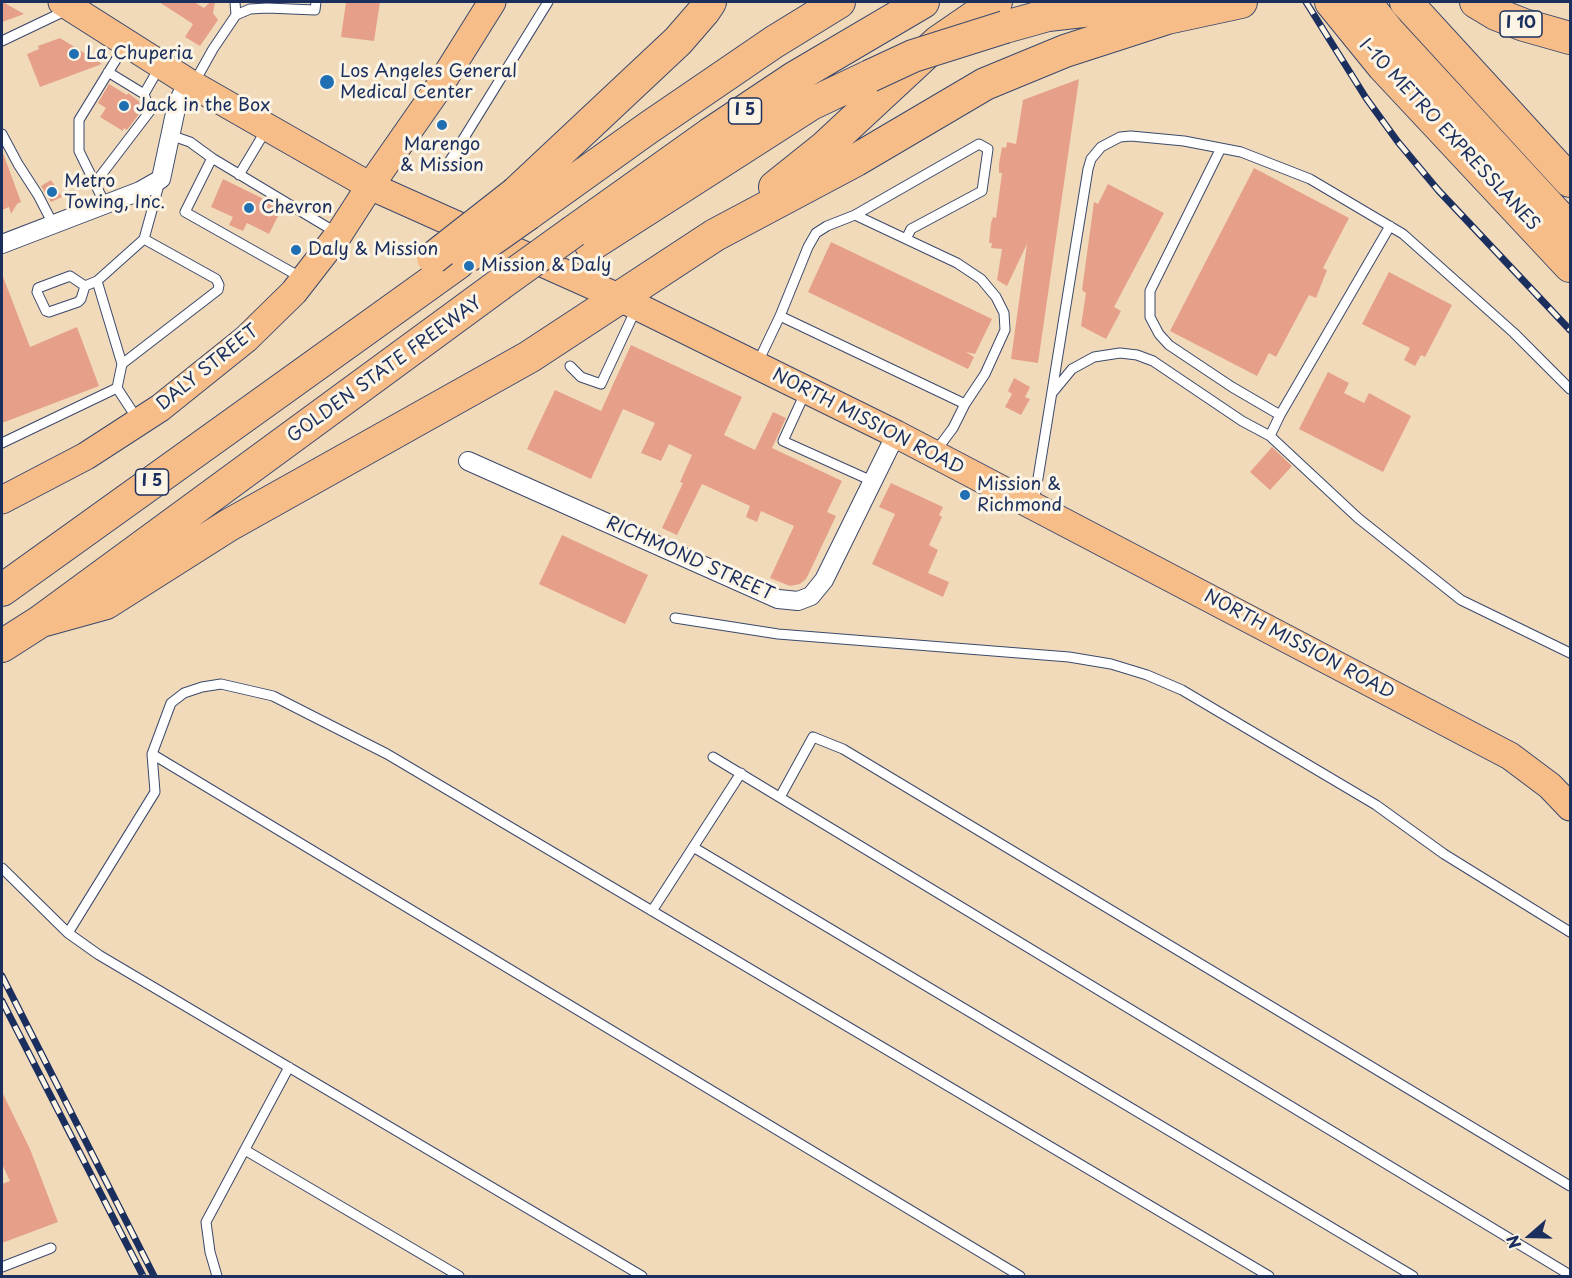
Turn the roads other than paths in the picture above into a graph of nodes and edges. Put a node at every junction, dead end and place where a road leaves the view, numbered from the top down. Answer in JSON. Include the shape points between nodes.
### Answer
{"nodes":[{"id":1,"x":235,"y":2,"type":"edge"},
{"id":2,"x":316,"y":2,"type":"edge"},
{"id":3,"x":492,"y":2,"type":"edge"},
{"id":4,"x":548,"y":2,"type":"edge"},
{"id":5,"x":710,"y":2,"type":"edge"},
{"id":6,"x":839,"y":2,"type":"edge"},
{"id":7,"x":922,"y":2,"type":"edge"},
{"id":8,"x":1241,"y":2,"type":"edge"},
{"id":9,"x":1331,"y":2,"type":"edge"},
{"id":10,"x":1365,"y":2,"type":"edge"},
{"id":11,"x":1406,"y":2,"type":"edge"},
{"id":12,"x":1476,"y":2,"type":"edge"},
{"id":13,"x":67,"y":5,"type":"edge"},
{"id":14,"x":1164,"y":10,"type":"edge"},
{"id":15,"x":1000,"y":14,"type":"edge"},
{"id":16,"x":236,"y":15,"type":"junction"},
{"id":17,"x":1570,"y":38,"type":"edge"},
{"id":18,"x":2,"y":41,"type":"edge"},
{"id":19,"x":126,"y":43,"type":"junction"},
{"id":20,"x":161,"y":64,"type":"junction"},
{"id":21,"x":108,"y":72,"type":"junction"},
{"id":22,"x":190,"y":83,"type":"junction"},
{"id":23,"x":144,"y":94,"type":"junction"},
{"id":24,"x":269,"y":126,"type":"junction"},
{"id":25,"x":2,"y":134,"type":"edge"},
{"id":26,"x":170,"y":135,"type":"junction"},
{"id":27,"x":1221,"y":148,"type":"junction"},
{"id":28,"x":212,"y":158,"type":"junction"},
{"id":29,"x":446,"y":167,"type":"dead end"},
{"id":30,"x":239,"y":174,"type":"junction"},
{"id":31,"x":161,"y":178,"type":"junction"},
{"id":32,"x":1570,"y":181,"type":"edge"},
{"id":33,"x":95,"y":183,"type":"junction"},
{"id":34,"x":370,"y":186,"type":"junction"},
{"id":35,"x":522,"y":203,"type":"junction"},
{"id":36,"x":105,"y":204,"type":"junction"},
{"id":37,"x":855,"y":215,"type":"junction"},
{"id":38,"x":53,"y":224,"type":"junction"},
{"id":39,"x":1390,"y":226,"type":"junction"},
{"id":40,"x":1570,"y":230,"type":"edge"},
{"id":41,"x":339,"y":234,"type":"junction"},
{"id":42,"x":715,"y":235,"type":"junction"},
{"id":43,"x":582,"y":238,"type":"junction"},
{"id":44,"x":144,"y":239,"type":"junction"},
{"id":45,"x":906,"y":239,"type":"junction"},
{"id":46,"x":2,"y":244,"type":"edge"},
{"id":47,"x":1570,"y":266,"type":"edge"},
{"id":48,"x":304,"y":279,"type":"junction"},
{"id":49,"x":97,"y":281,"type":"junction"},
{"id":50,"x":85,"y":286,"type":"junction"},
{"id":51,"x":628,"y":302,"type":"junction"},
{"id":52,"x":780,"y":316,"type":"junction"},
{"id":53,"x":122,"y":364,"type":"junction"},
{"id":54,"x":570,"y":366,"type":"dead end"},
{"id":55,"x":756,"y":366,"type":"junction"},
{"id":56,"x":117,"y":388,"type":"junction"},
{"id":57,"x":1570,"y":389,"type":"edge"},
{"id":58,"x":806,"y":390,"type":"junction"},
{"id":59,"x":1051,"y":397,"type":"junction"},
{"id":60,"x":965,"y":404,"type":"junction"},
{"id":61,"x":1280,"y":415,"type":"junction"},
{"id":62,"x":139,"y":422,"type":"junction"},
{"id":63,"x":896,"y":434,"type":"junction"},
{"id":64,"x":1270,"y":436,"type":"junction"},
{"id":65,"x":2,"y":443,"type":"edge"},
{"id":66,"x":934,"y":454,"type":"junction"},
{"id":67,"x":468,"y":462,"type":"dead end"},
{"id":68,"x":872,"y":481,"type":"junction"},
{"id":69,"x":2,"y":500,"type":"edge"},
{"id":70,"x":1033,"y":506,"type":"junction"},
{"id":71,"x":122,"y":577,"type":"junction"},
{"id":72,"x":2,"y":590,"type":"edge"},
{"id":73,"x":675,"y":618,"type":"dead end"},
{"id":74,"x":2,"y":646,"type":"edge"},
{"id":75,"x":1570,"y":653,"type":"edge"},
{"id":76,"x":152,"y":754,"type":"junction"},
{"id":77,"x":713,"y":757,"type":"dead end"},
{"id":78,"x":741,"y":773,"type":"junction"},
{"id":79,"x":780,"y":797,"type":"junction"},
{"id":80,"x":1570,"y":807,"type":"edge"},
{"id":81,"x":693,"y":847,"type":"junction"},
{"id":82,"x":2,"y":868,"type":"edge"},
{"id":83,"x":652,"y":911,"type":"junction"},
{"id":84,"x":1570,"y":932,"type":"edge"},
{"id":85,"x":68,"y":933,"type":"junction"},
{"id":86,"x":289,"y":1067,"type":"junction"},
{"id":87,"x":245,"y":1150,"type":"junction"},
{"id":88,"x":1570,"y":1186,"type":"edge"},
{"id":89,"x":51,"y":1248,"type":"dead end"},
{"id":90,"x":2,"y":1267,"type":"edge"},
{"id":91,"x":1570,"y":1275,"type":"edge"},
{"id":92,"x":217,"y":1276,"type":"edge"},
{"id":93,"x":459,"y":1276,"type":"edge"},
{"id":94,"x":642,"y":1276,"type":"edge"},
{"id":95,"x":1020,"y":1276,"type":"edge"},
{"id":96,"x":1269,"y":1276,"type":"edge"},
{"id":97,"x":1413,"y":1276,"type":"edge"}],
"edges":[{"from":1,"to":16,"type":"lane"},
{"from":2,"to":16,"type":"lane","via":[[315,10],[250,9]]},
{"from":3,"to":34,"type":"main road","name":"DALY STREET"},
{"from":4,"to":29,"type":"lane"},
{"from":5,"to":35,"type":"highway","via":[[678,41]]},
{"from":6,"to":35,"type":"highway","number":"I 5","via":[[648,128]]},
{"from":7,"to":43,"type":"highway","number":"I 5","via":[[794,78],[710,134]]},
{"from":8,"to":14,"type":"highway"},
{"from":9,"to":47,"type":"highway","name":"I-10 METRO EXPRESSLANES","via":[[1383,66]]},
{"from":10,"to":40,"type":"highway","name":"I-10 METRO EXPRESSLANES"},
{"from":11,"to":32,"type":"highway"},
{"from":12,"to":17,"type":"highway","number":"I 10","via":[[1524,25]]},
{"from":13,"to":18,"type":"lane"},
{"from":13,"to":19,"type":"main road","name":"NORTH MISSION ROAD"},
{"from":14,"to":15,"type":"highway"},
{"from":14,"to":42,"type":"highway","via":[[985,84],[856,160]]},
{"from":15,"to":42,"type":"highway","via":[[938,42],[825,147]]},
{"from":15,"to":43,"type":"highway","bridge":true,"via":[[811,104]]},
{"from":16,"to":22,"type":"lane"},
{"from":19,"to":20,"type":"main road","name":"NORTH MISSION ROAD"},
{"from":19,"to":21,"type":"lane"},
{"from":20,"to":22,"type":"main road","name":"NORTH MISSION ROAD"},
{"from":20,"to":23,"type":"lane"},
{"from":21,"to":23,"type":"lane"},
{"from":21,"to":33,"type":"lane","via":[[79,120],[79,152]]},
{"from":22,"to":24,"type":"main road","name":"NORTH MISSION ROAD"},
{"from":22,"to":26,"type":"street","via":[[177,104]]},
{"from":23,"to":33,"type":"lane","via":[[150,111]]},
{"from":24,"to":30,"type":"lane"},
{"from":24,"to":34,"type":"main road","name":"NORTH MISSION ROAD"},
{"from":25,"to":38,"type":"lane"},
{"from":26,"to":28,"type":"lane","via":[[190,142]]},
{"from":26,"to":31,"type":"street"},
{"from":27,"to":39,"type":"lane","via":[[1310,179]]},
{"from":27,"to":59,"type":"lane","via":[[1131,136],[1110,141],[1094,155],[1088,169]]},
{"from":27,"to":61,"type":"lane","via":[[1150,291],[1150,317],[1169,345]]},
{"from":28,"to":30,"type":"lane"},
{"from":28,"to":48,"type":"lane","via":[[185,212]]},
{"from":30,"to":41,"type":"lane"},
{"from":31,"to":36,"type":"street"},
{"from":31,"to":44,"type":"lane"},
{"from":33,"to":36,"type":"lane"},
{"from":34,"to":41,"type":"main road","name":"DALY STREET"},
{"from":34,"to":51,"type":"main road","name":"NORTH MISSION ROAD"},
{"from":35,"to":72,"type":"highway","number":"I 5","bridge":true,"via":[[304,374]]},
{"from":36,"to":38,"type":"street"},
{"from":37,"to":45,"type":"lane"},
{"from":37,"to":45,"type":"lane","via":[[979,144],[988,149],[982,191],[911,229]]},
{"from":37,"to":52,"type":"lane","via":[[816,233]]},
{"from":38,"to":46,"type":"street"},
{"from":39,"to":57,"type":"lane","via":[[1514,333]]},
{"from":39,"to":61,"type":"lane"},
{"from":41,"to":48,"type":"main road","name":"DALY STREET"},
{"from":42,"to":51,"type":"highway"},
{"from":43,"to":71,"type":"highway","name":"GOLDEN STATE FREEWAY","number":"I 5","via":[[510,289],[452,321]]},
{"from":44,"to":49,"type":"lane"},
{"from":44,"to":53,"type":"lane","via":[[216,279],[219,285],[218,290]]},
{"from":45,"to":60,"type":"lane","via":[[981,279],[1004,313],[1005,330],[985,374]]},
{"from":48,"to":62,"type":"main road","name":"DALY STREET","via":[[246,339]]},
{"from":49,"to":50,"type":"lane"},
{"from":49,"to":53,"type":"lane"},
{"from":50,"to":50,"type":"lane","via":[[70,276],[40,285],[37,292],[43,308],[49,312],[78,302]]},
{"from":51,"to":54,"type":"lane","via":[[601,384],[581,377]]},
{"from":51,"to":55,"type":"main road","name":"NORTH MISSION ROAD"},
{"from":51,"to":71,"type":"highway","via":[[229,525]]},
{"from":52,"to":55,"type":"lane"},
{"from":52,"to":60,"type":"lane"},
{"from":53,"to":56,"type":"lane"},
{"from":55,"to":58,"type":"main road","name":"NORTH MISSION ROAD"},
{"from":56,"to":62,"type":"lane"},
{"from":56,"to":65,"type":"lane"},
{"from":58,"to":63,"type":"main road","name":"NORTH MISSION ROAD"},
{"from":58,"to":68,"type":"lane","via":[[783,441]]},
{"from":59,"to":64,"type":"lane","via":[[1079,364],[1102,355],[1128,353],[1153,361]]},
{"from":59,"to":70,"type":"lane"},
{"from":60,"to":66,"type":"lane"},
{"from":61,"to":64,"type":"lane"},
{"from":62,"to":69,"type":"main road","name":"DALY STREET","via":[[86,456]]},
{"from":63,"to":66,"type":"main road","name":"NORTH MISSION ROAD"},
{"from":63,"to":68,"type":"street","name":"RICHMOND STREET"},
{"from":64,"to":75,"type":"lane","via":[[1358,518],[1461,600]]},
{"from":66,"to":70,"type":"main road","name":"NORTH MISSION ROAD"},
{"from":67,"to":68,"type":"street","name":"RICHMOND STREET","via":[[778,599],[798,601],[811,596],[824,580]]},
{"from":70,"to":80,"type":"main road","name":"NORTH MISSION ROAD","via":[[1510,756],[1550,786]]},
{"from":71,"to":74,"type":"highway","via":[[106,603],[41,621]]},
{"from":73,"to":84,"type":"lane","via":[[778,634],[1069,657],[1147,675],[1182,690],[1376,805],[1444,854]]},
{"from":76,"to":83,"type":"lane","via":[[171,703],[184,693],[221,684],[273,696],[387,754]]},
{"from":76,"to":85,"type":"lane","via":[[155,792]]},
{"from":76,"to":95,"type":"lane"},
{"from":77,"to":78,"type":"lane"},
{"from":78,"to":79,"type":"lane"},
{"from":78,"to":81,"type":"lane"},
{"from":79,"to":88,"type":"lane","via":[[813,737],[843,749]]},
{"from":79,"to":91,"type":"lane"},
{"from":81,"to":83,"type":"lane"},
{"from":81,"to":97,"type":"lane"},
{"from":82,"to":85,"type":"lane"},
{"from":83,"to":96,"type":"lane"},
{"from":85,"to":86,"type":"lane"},
{"from":86,"to":87,"type":"lane"},
{"from":86,"to":94,"type":"lane"},
{"from":87,"to":92,"type":"lane","via":[[206,1222]]},
{"from":87,"to":93,"type":"lane"},
{"from":89,"to":90,"type":"lane"}]}
